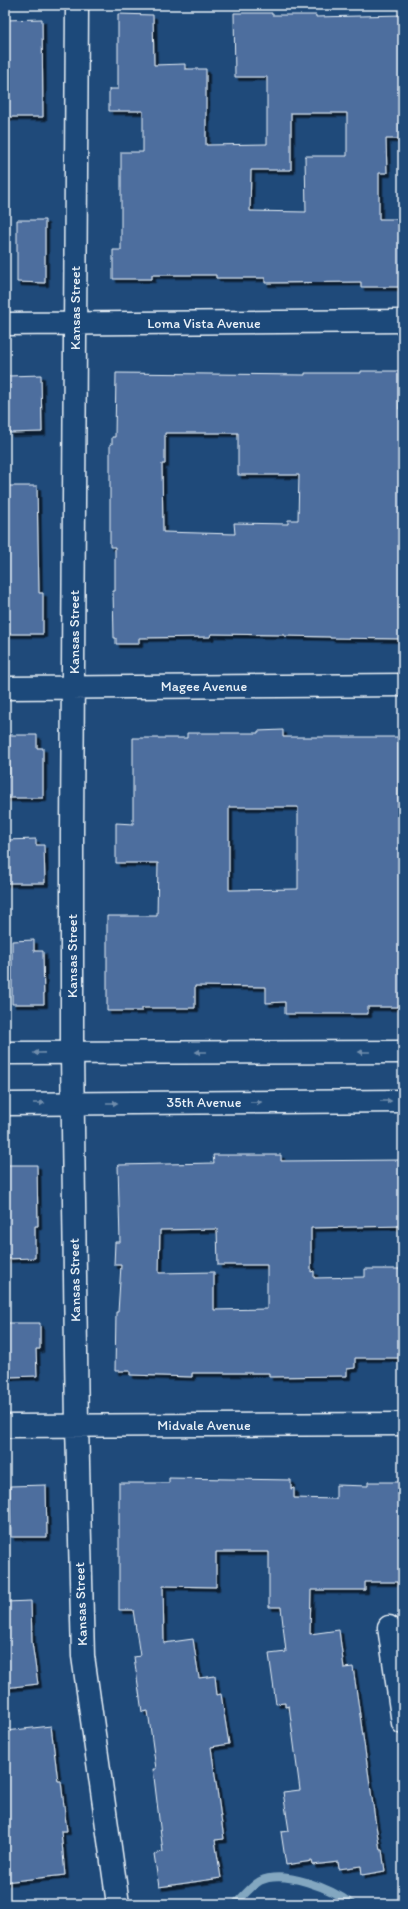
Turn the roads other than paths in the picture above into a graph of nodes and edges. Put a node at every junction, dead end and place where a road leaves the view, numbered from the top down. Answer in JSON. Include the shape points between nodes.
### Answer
{"nodes":[{"id":1,"x":78,"y":5,"type":"edge"},
{"id":2,"x":403,"y":321,"type":"edge"},
{"id":3,"x":5,"y":324,"type":"edge"},
{"id":4,"x":75,"y":324,"type":"junction"},
{"id":5,"x":403,"y":685,"type":"edge"},
{"id":6,"x":74,"y":687,"type":"junction"},
{"id":7,"x":5,"y":688,"type":"edge"},
{"id":8,"x":403,"y":1052,"type":"edge"},
{"id":9,"x":5,"y":1053,"type":"edge"},
{"id":10,"x":72,"y":1053,"type":"junction"},
{"id":11,"x":403,"y":1101,"type":"edge"},
{"id":12,"x":73,"y":1103,"type":"junction"},
{"id":13,"x":5,"y":1104,"type":"edge"},
{"id":14,"x":403,"y":1424,"type":"edge"},
{"id":15,"x":77,"y":1425,"type":"junction"},
{"id":16,"x":5,"y":1426,"type":"edge"},
{"id":17,"x":389,"y":1628,"type":"dead end"},
{"id":18,"x":403,"y":1723,"type":"edge"},
{"id":19,"x":118,"y":1904,"type":"edge"}],
"edges":[{"from":1,"to":4,"type":"street","name":"Kansas Street"},
{"from":2,"to":4,"type":"street","name":"Loma Vista Avenue"},
{"from":3,"to":4,"type":"street","name":"Loma Vista Avenue"},
{"from":4,"to":6,"type":"street","name":"Kansas Street"},
{"from":5,"to":6,"type":"street","name":"Magee Avenue"},
{"from":6,"to":7,"type":"street","name":"Magee Avenue"},
{"from":6,"to":10,"type":"street","name":"Kansas Street"},
{"from":8,"to":10,"type":"street","one_way":true},
{"from":10,"to":9,"type":"street","one_way":true},
{"from":10,"to":12,"type":"street","name":"Kansas Street"},
{"from":12,"to":11,"type":"street","name":"35th Avenue","one_way":true},
{"from":13,"to":12,"type":"street","name":"35th Avenue","one_way":true},
{"from":12,"to":15,"type":"street","name":"Kansas Street"},
{"from":14,"to":15,"type":"street","name":"Midvale Avenue"},
{"from":15,"to":16,"type":"street","name":"Midvale Avenue"},
{"from":15,"to":19,"type":"street","name":"Kansas Street","via":[[83,1656]]},
{"from":17,"to":18,"type":"street"}]}
